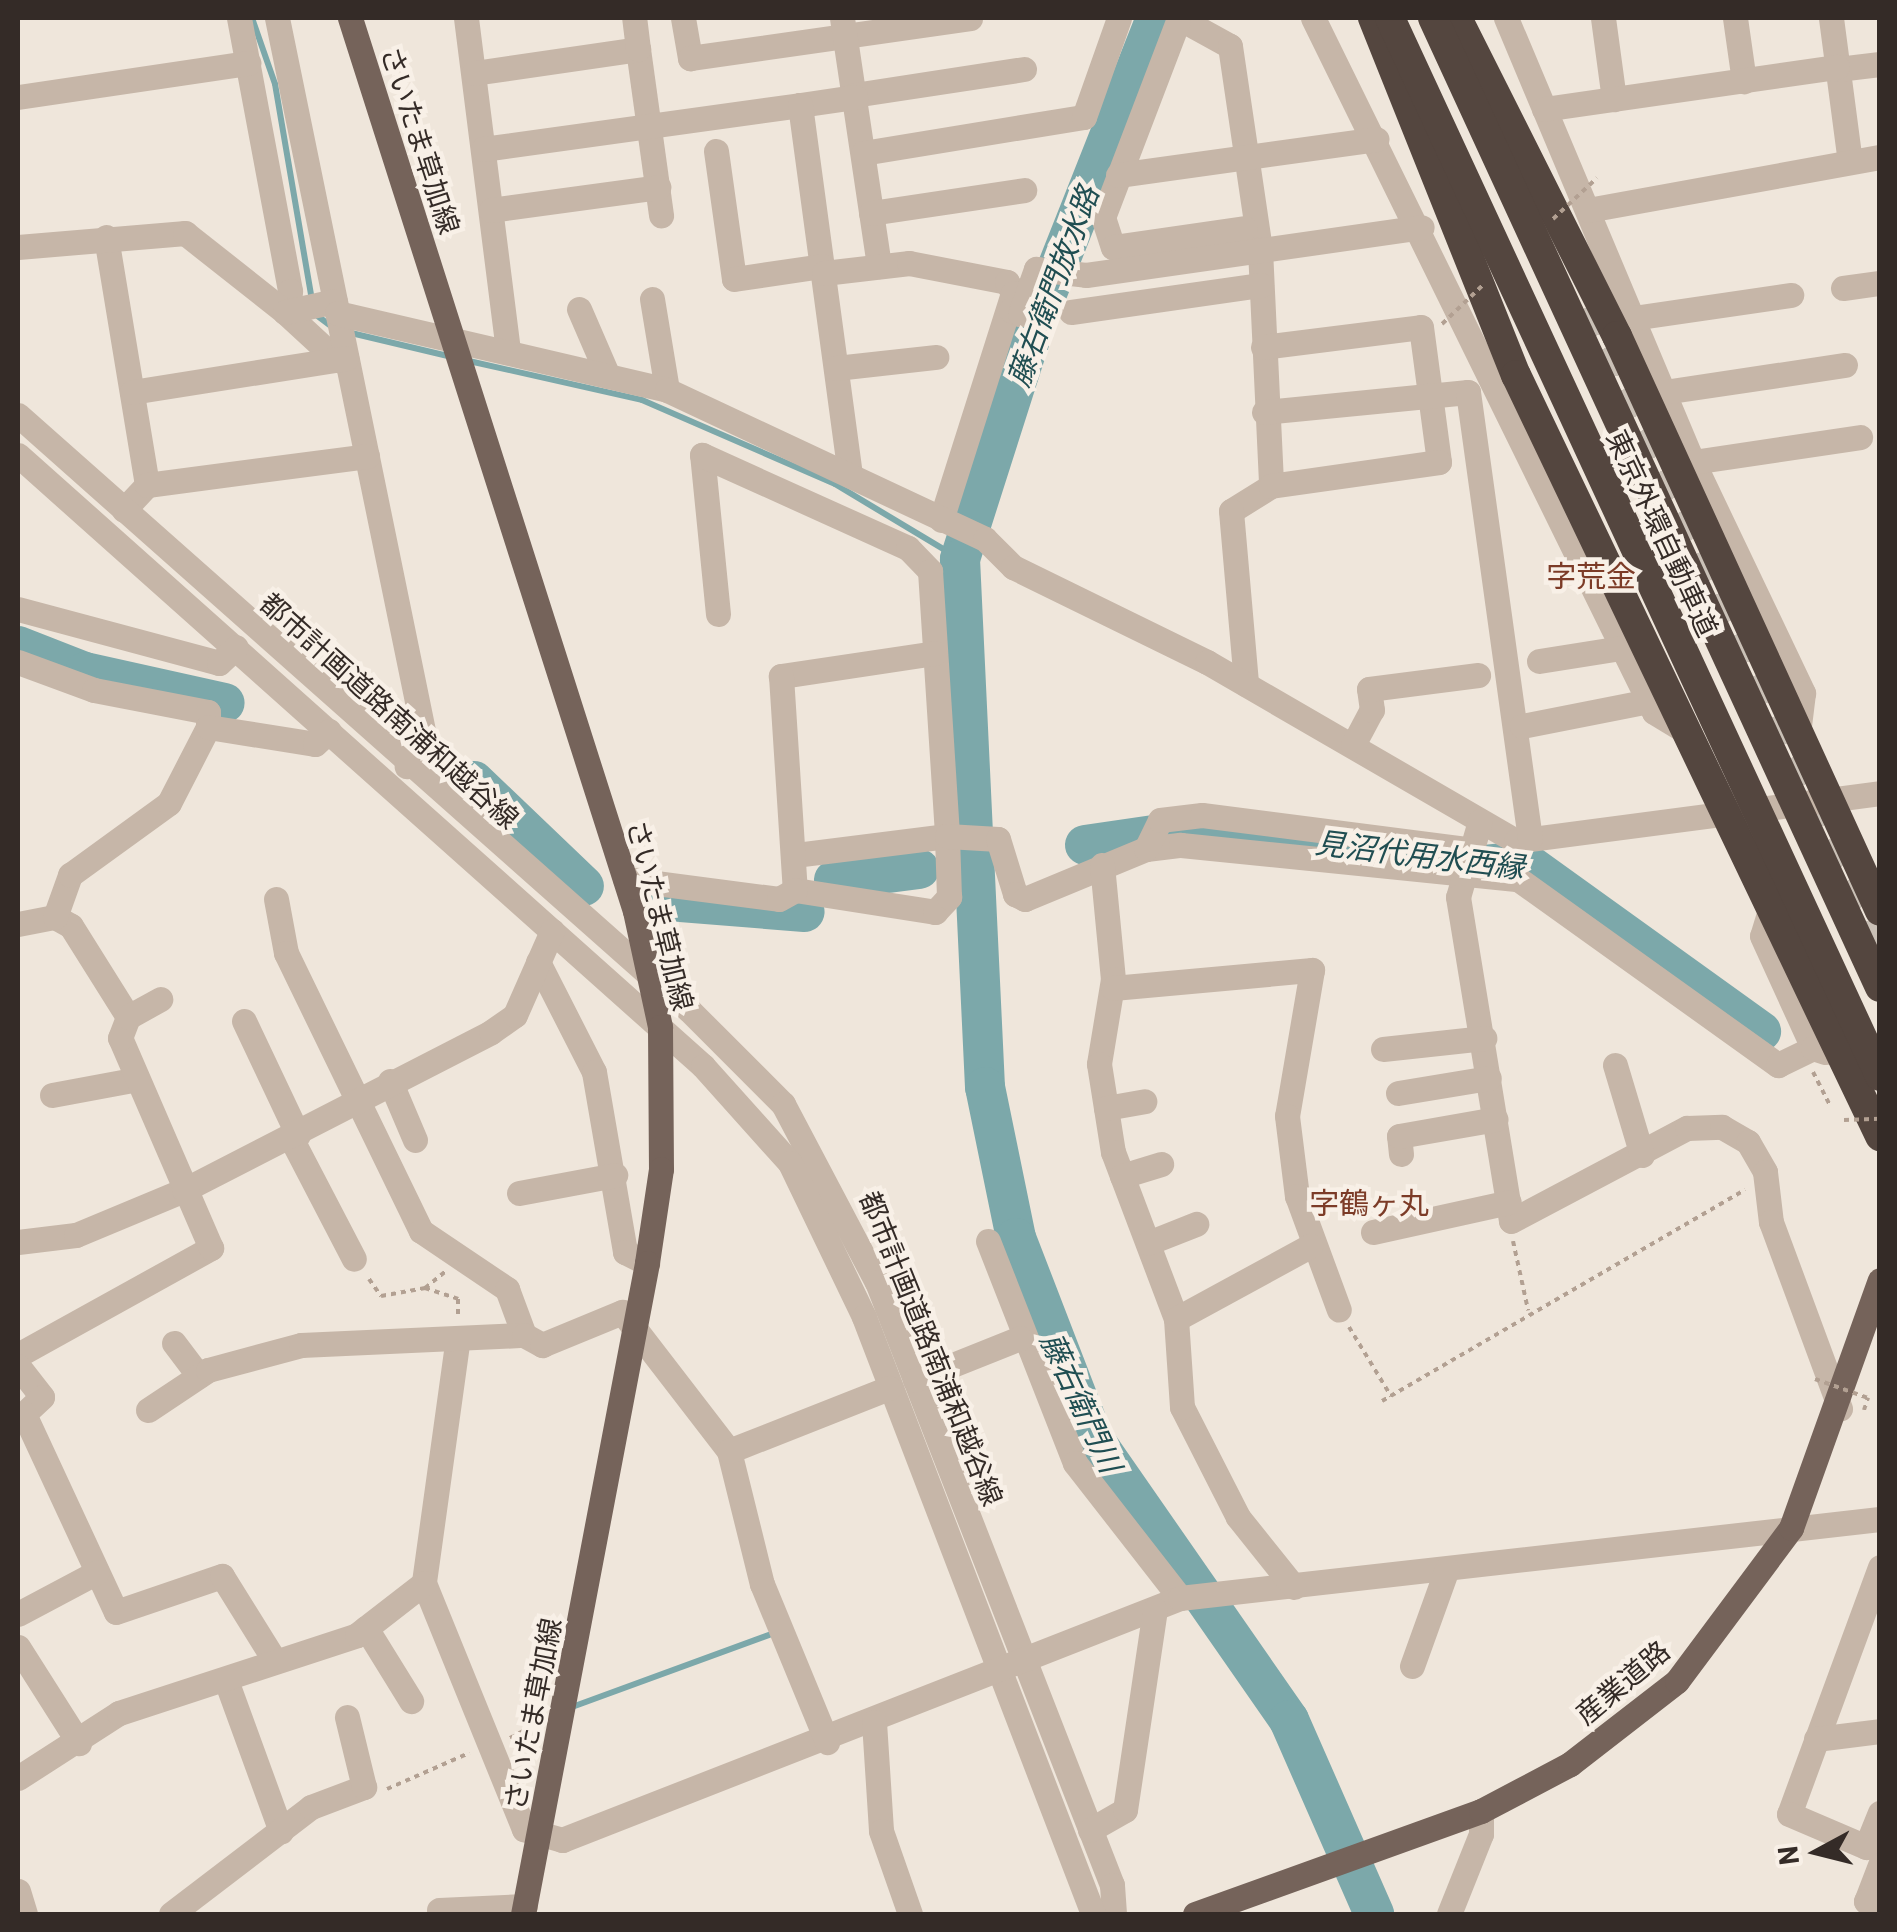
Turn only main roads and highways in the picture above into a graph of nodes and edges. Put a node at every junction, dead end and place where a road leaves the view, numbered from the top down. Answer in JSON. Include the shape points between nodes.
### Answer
{"nodes":[{"id":1,"x":350,"y":18,"type":"edge"},
{"id":2,"x":1434,"y":18,"type":"edge"},
{"id":3,"x":1457,"y":18,"type":"edge"},
{"id":4,"x":1377,"y":20,"type":"edge"},
{"id":5,"x":1524,"y":219,"type":"junction"},
{"id":6,"x":1880,"y":910,"type":"edge"},
{"id":7,"x":1880,"y":987,"type":"edge"},
{"id":8,"x":1880,"y":1076,"type":"edge"},
{"id":9,"x":1880,"y":1136,"type":"edge"},
{"id":10,"x":1880,"y":1280,"type":"edge"},
{"id":11,"x":1874,"y":1310,"type":"edge"},
{"id":12,"x":524,"y":1910,"type":"edge"},
{"id":13,"x":1195,"y":1914,"type":"edge"}],
"edges":[{"from":1,"to":12,"type":"main road","name":"さいたま草加線","via":[[625,879],[660,1028],[660,1169],[647,1263]]},
{"from":2,"to":5,"type":"highway","name":"東京外環自動車道","bridge":true},
{"from":3,"to":5,"type":"highway","bridge":true},
{"from":3,"to":6,"type":"highway","via":[[1617,336]]},
{"from":4,"to":8,"type":"highway","name":"東京外環自動車道","bridge":true,"via":[[1487,233]]},
{"from":4,"to":9,"type":"highway","via":[[1516,375]]},
{"from":5,"to":7,"type":"highway","name":"東京外環自動車道","bridge":true},
{"from":10,"to":11,"type":"main road","name":"産業道路"},
{"from":11,"to":13,"type":"main road","name":"産業道路","via":[[1791,1528],[1678,1681],[1570,1764],[1481,1811]]}]}
